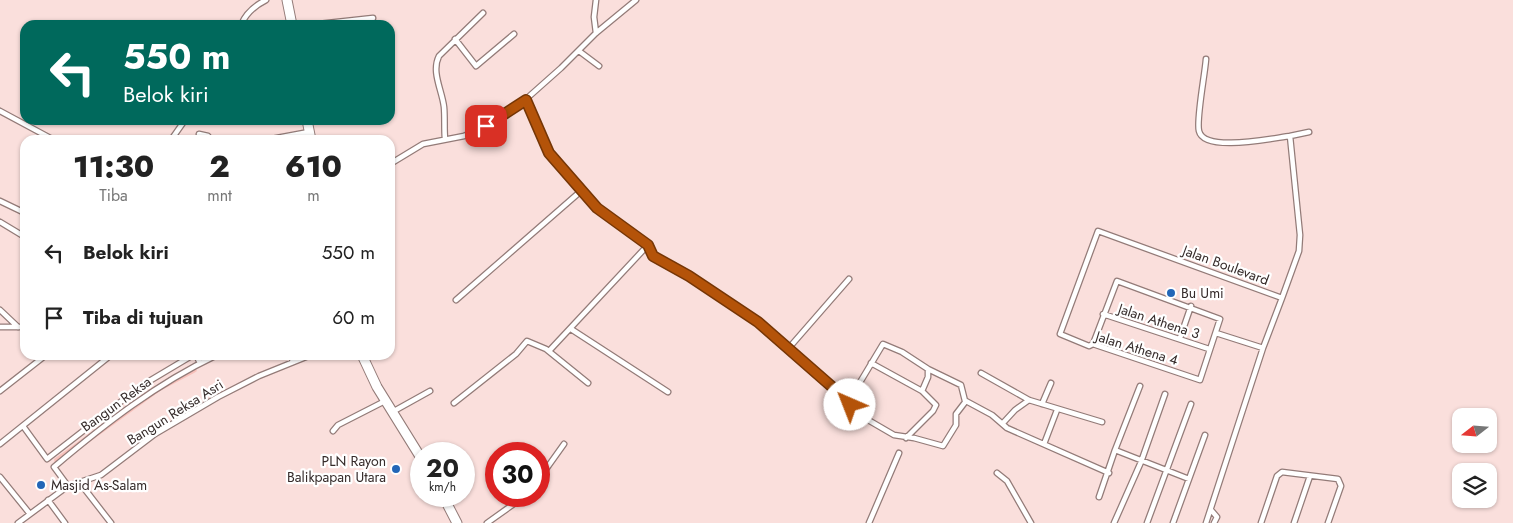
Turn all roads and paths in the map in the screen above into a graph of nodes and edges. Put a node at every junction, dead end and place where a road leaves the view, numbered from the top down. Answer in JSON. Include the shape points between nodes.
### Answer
{"nodes":[{"id":1,"x":266,"y":0,"type":"edge"},
{"id":2,"x":287,"y":0,"type":"edge"},
{"id":3,"x":596,"y":0,"type":"edge"},
{"id":4,"x":636,"y":0,"type":"edge"},
{"id":5,"x":482,"y":13,"type":"dead end"},
{"id":6,"x":373,"y":18,"type":"dead end"},
{"id":7,"x":243,"y":20,"type":"edge"},
{"id":8,"x":291,"y":20,"type":"edge"},
{"id":9,"x":355,"y":20,"type":"edge"},
{"id":10,"x":596,"y":33,"type":"junction"},
{"id":11,"x":514,"y":34,"type":"dead end"},
{"id":12,"x":455,"y":39,"type":"junction"},
{"id":13,"x":578,"y":50,"type":"junction"},
{"id":14,"x":1206,"y":59,"type":"dead end"},
{"id":15,"x":599,"y":66,"type":"dead end"},
{"id":16,"x":526,"y":100,"type":"junction"},
{"id":17,"x":0,"y":111,"type":"edge"},
{"id":18,"x":20,"y":122,"type":"edge"},
{"id":19,"x":26,"y":125,"type":"edge"},
{"id":20,"x":1309,"y":132,"type":"dead end"},
{"id":21,"x":199,"y":134,"type":"dead end"},
{"id":22,"x":45,"y":135,"type":"edge"},
{"id":23,"x":204,"y":135,"type":"edge"},
{"id":24,"x":1290,"y":136,"type":"junction"},
{"id":25,"x":444,"y":139,"type":"junction"},
{"id":26,"x":395,"y":161,"type":"edge"},
{"id":27,"x":581,"y":191,"type":"junction"},
{"id":28,"x":0,"y":201,"type":"edge"},
{"id":29,"x":20,"y":211,"type":"edge"},
{"id":30,"x":0,"y":222,"type":"edge"},
{"id":31,"x":20,"y":234,"type":"edge"},
{"id":32,"x":648,"y":245,"type":"junction"},
{"id":33,"x":849,"y":279,"type":"dead end"},
{"id":34,"x":1282,"y":298,"type":"junction"},
{"id":35,"x":456,"y":300,"type":"dead end"},
{"id":36,"x":1191,"y":306,"type":"junction"},
{"id":37,"x":0,"y":310,"type":"edge"},
{"id":38,"x":1103,"y":314,"type":"junction"},
{"id":39,"x":0,"y":327,"type":"edge"},
{"id":40,"x":18,"y":327,"type":"joint"},
{"id":41,"x":571,"y":328,"type":"junction"},
{"id":42,"x":1216,"y":333,"type":"junction"},
{"id":43,"x":1060,"y":334,"type":"joint"},
{"id":44,"x":1180,"y":338,"type":"junction"},
{"id":45,"x":1093,"y":344,"type":"junction"},
{"id":46,"x":1263,"y":348,"type":"junction"},
{"id":47,"x":788,"y":349,"type":"junction"},
{"id":48,"x":1208,"y":349,"type":"junction"},
{"id":49,"x":549,"y":351,"type":"junction"},
{"id":50,"x":40,"y":360,"type":"edge"},
{"id":51,"x":104,"y":360,"type":"edge"},
{"id":52,"x":187,"y":360,"type":"edge"},
{"id":53,"x":198,"y":360,"type":"edge"},
{"id":54,"x":206,"y":360,"type":"edge"},
{"id":55,"x":298,"y":360,"type":"edge"},
{"id":56,"x":365,"y":360,"type":"edge"},
{"id":57,"x":293,"y":362,"type":"joint"},
{"id":58,"x":871,"y":362,"type":"junction"},
{"id":59,"x":200,"y":363,"type":"junction"},
{"id":60,"x":928,"y":369,"type":"junction"},
{"id":61,"x":981,"y":373,"type":"dead end"},
{"id":62,"x":588,"y":383,"type":"dead end"},
{"id":63,"x":1051,"y":383,"type":"dead end"},
{"id":64,"x":1140,"y":386,"type":"dead end"},
{"id":65,"x":0,"y":391,"type":"edge"},
{"id":66,"x":430,"y":391,"type":"dead end"},
{"id":67,"x":922,"y":391,"type":"junction"},
{"id":68,"x":668,"y":392,"type":"dead end"},
{"id":69,"x":1165,"y":394,"type":"dead end"},
{"id":70,"x":386,"y":400,"type":"junction"},
{"id":71,"x":1029,"y":400,"type":"junction"},
{"id":72,"x":965,"y":401,"type":"junction"},
{"id":73,"x":454,"y":403,"type":"dead end"},
{"id":74,"x":1042,"y":404,"type":"junction"},
{"id":75,"x":1191,"y":404,"type":"dead end"},
{"id":76,"x":850,"y":405,"type":"junction"},
{"id":77,"x":1057,"y":410,"type":"junction"},
{"id":78,"x":394,"y":411,"type":"junction"},
{"id":79,"x":1102,"y":422,"type":"dead end"},
{"id":80,"x":1003,"y":423,"type":"junction"},
{"id":81,"x":23,"y":426,"type":"junction"},
{"id":82,"x":333,"y":431,"type":"dead end"},
{"id":83,"x":1205,"y":435,"type":"dead end"},
{"id":84,"x":906,"y":438,"type":"junction"},
{"id":85,"x":412,"y":442,"type":"edge"},
{"id":86,"x":0,"y":444,"type":"edge"},
{"id":87,"x":564,"y":444,"type":"dead end"},
{"id":88,"x":1044,"y":444,"type":"junction"},
{"id":89,"x":1115,"y":450,"type":"junction"},
{"id":90,"x":899,"y":453,"type":"dead end"},
{"id":91,"x":47,"y":459,"type":"junction"},
{"id":92,"x":1140,"y":462,"type":"junction"},
{"id":93,"x":550,"y":464,"type":"edge"},
{"id":94,"x":54,"y":467,"type":"junction"},
{"id":95,"x":1165,"y":470,"type":"junction"},
{"id":96,"x":997,"y":473,"type":"dead end"},
{"id":97,"x":1108,"y":473,"type":"junction"},
{"id":98,"x":1310,"y":476,"type":"junction"},
{"id":99,"x":0,"y":477,"type":"edge"},
{"id":100,"x":1189,"y":479,"type":"junction"},
{"id":101,"x":80,"y":483,"type":"junction"},
{"id":102,"x":68,"y":486,"type":"junction"},
{"id":103,"x":1099,"y":497,"type":"dead end"},
{"id":104,"x":48,"y":500,"type":"junction"},
{"id":105,"x":448,"y":507,"type":"edge"},
{"id":106,"x":510,"y":507,"type":"edge"},
{"id":107,"x":1211,"y":510,"type":"junction"},
{"id":108,"x":30,"y":514,"type":"junction"},
{"id":109,"x":18,"y":523,"type":"edge"},
{"id":110,"x":65,"y":523,"type":"edge"},
{"id":111,"x":112,"y":523,"type":"edge"},
{"id":112,"x":457,"y":523,"type":"edge"},
{"id":113,"x":487,"y":523,"type":"edge"},
{"id":114,"x":869,"y":523,"type":"edge"},
{"id":115,"x":1031,"y":523,"type":"edge"},
{"id":116,"x":1114,"y":523,"type":"edge"},
{"id":117,"x":1147,"y":523,"type":"edge"},
{"id":118,"x":1173,"y":523,"type":"edge"},
{"id":119,"x":1206,"y":523,"type":"edge"},
{"id":120,"x":1214,"y":523,"type":"edge"},
{"id":121,"x":1261,"y":523,"type":"edge"},
{"id":122,"x":1294,"y":523,"type":"edge"},
{"id":123,"x":1328,"y":523,"type":"edge"}],
"edges":[{"from":1,"to":7,"type":"street","via":[[255,6]]},
{"from":2,"to":8,"type":"highway"},
{"from":3,"to":10,"type":"street"},
{"from":4,"to":10,"type":"street"},
{"from":5,"to":12,"type":"street"},
{"from":6,"to":9,"type":"street"},
{"from":10,"to":13,"type":"street"},
{"from":11,"to":12,"type":"street","via":[[475,66]]},
{"from":12,"to":25,"type":"street","via":[[436,62],[444,110]]},
{"from":13,"to":15,"type":"street"},
{"from":13,"to":16,"type":"street"},
{"from":14,"to":24,"type":"street","via":[[1198,120],[1199,133],[1203,138],[1215,143]]},
{"from":16,"to":25,"type":"street","via":[[476,132]]},
{"from":16,"to":27,"type":"street","via":[[549,153]]},
{"from":17,"to":18,"type":"street"},
{"from":19,"to":22,"type":"street"},
{"from":20,"to":24,"type":"street"},
{"from":21,"to":23,"type":"street"},
{"from":24,"to":34,"type":"street","via":[[1300,243]]},
{"from":25,"to":26,"type":"street","via":[[423,144]]},
{"from":27,"to":32,"type":"street","via":[[597,208]]},
{"from":27,"to":35,"type":"street"},
{"from":28,"to":29,"type":"street"},
{"from":30,"to":31,"type":"street"},
{"from":32,"to":41,"type":"street"},
{"from":32,"to":47,"type":"street","via":[[653,256],[729,302]]},
{"from":33,"to":47,"type":"street"},
{"from":34,"to":43,"type":"street","name":"Jalan Boulevard","via":[[1100,231],[1096,232]]},
{"from":34,"to":46,"type":"street","name":"Jalan Boulevard"},
{"from":36,"to":38,"type":"street","via":[[1116,282]]},
{"from":36,"to":42,"type":"street","via":[[1220,317]]},
{"from":36,"to":44,"type":"street"},
{"from":37,"to":40,"type":"street"},
{"from":38,"to":44,"type":"street","name":"Jalan Athena 3"},
{"from":38,"to":45,"type":"street"},
{"from":39,"to":40,"type":"street"},
{"from":41,"to":49,"type":"street"},
{"from":41,"to":68,"type":"street"},
{"from":42,"to":46,"type":"street"},
{"from":42,"to":48,"type":"street"},
{"from":43,"to":45,"type":"street","name":"Jalan Athena 4","via":[[1089,346]]},
{"from":44,"to":48,"type":"street","name":"Jalan Athena 3"},
{"from":45,"to":48,"type":"street","name":"Jalan Athena 4","via":[[1200,380]]},
{"from":46,"to":107,"type":"street","name":"Jalan Boulevard"},
{"from":47,"to":76,"type":"street"},
{"from":49,"to":62,"type":"street"},
{"from":49,"to":73,"type":"street","via":[[526,341],[516,354]]},
{"from":50,"to":65,"type":"street"},
{"from":51,"to":81,"type":"street"},
{"from":52,"to":91,"type":"street","name":"Bangun Reksa Asri","via":[[133,392]]},
{"from":53,"to":59,"type":"street","name":"Bangun Reksa Asri"},
{"from":54,"to":59,"type":"street","name":"Bangun Reksa"},
{"from":55,"to":57,"type":"street","name":"Bangun Reksa Asri"},
{"from":56,"to":70,"type":"highway"},
{"from":57,"to":101,"type":"street","name":"Bangun Reksa Asri","via":[[218,397],[155,434],[100,475]]},
{"from":58,"to":60,"type":"street","via":[[886,343]]},
{"from":58,"to":67,"type":"street"},
{"from":58,"to":76,"type":"street"},
{"from":59,"to":94,"type":"street","name":"Bangun Reksa","via":[[122,411]]},
{"from":60,"to":67,"type":"street"},
{"from":60,"to":72,"type":"street","via":[[961,385]]},
{"from":61,"to":71,"type":"street"},
{"from":63,"to":74,"type":"street"},
{"from":64,"to":89,"type":"street"},
{"from":66,"to":78,"type":"street"},
{"from":67,"to":84,"type":"street","via":[[936,408]]},
{"from":69,"to":92,"type":"street"},
{"from":70,"to":78,"type":"highway"},
{"from":70,"to":82,"type":"street","via":[[338,425]]},
{"from":71,"to":74,"type":"street"},
{"from":71,"to":80,"type":"street"},
{"from":72,"to":80,"type":"street"},
{"from":72,"to":84,"type":"street","via":[[943,446]]},
{"from":74,"to":77,"type":"street"},
{"from":75,"to":95,"type":"street"},
{"from":76,"to":84,"type":"street","via":[[863,417],[894,435]]},
{"from":77,"to":79,"type":"street"},
{"from":77,"to":88,"type":"street"},
{"from":78,"to":85,"type":"highway"},
{"from":80,"to":88,"type":"street","via":[[1007,428]]},
{"from":81,"to":86,"type":"street"},
{"from":81,"to":91,"type":"street"},
{"from":83,"to":100,"type":"street"},
{"from":87,"to":93,"type":"street"},
{"from":88,"to":97,"type":"street"},
{"from":89,"to":92,"type":"street"},
{"from":89,"to":97,"type":"street"},
{"from":90,"to":114,"type":"street"},
{"from":91,"to":94,"type":"street"},
{"from":92,"to":95,"type":"street"},
{"from":92,"to":116,"type":"street"},
{"from":94,"to":102,"type":"street"},
{"from":95,"to":100,"type":"street"},
{"from":95,"to":117,"type":"street"},
{"from":96,"to":115,"type":"street","via":[[1007,481]]},
{"from":97,"to":103,"type":"street"},
{"from":98,"to":121,"type":"street","via":[[1282,472],[1277,476]]},
{"from":98,"to":122,"type":"street"},
{"from":98,"to":123,"type":"street","via":[[1334,477],[1341,486]]},
{"from":99,"to":108,"type":"street"},
{"from":100,"to":118,"type":"street"},
{"from":101,"to":102,"type":"street","name":"Bangun Reksa Asri"},
{"from":101,"to":111,"type":"street"},
{"from":102,"to":104,"type":"street","name":"Bangun Reksa Asri"},
{"from":104,"to":108,"type":"street","name":"Bangun Reksa Asri"},
{"from":104,"to":110,"type":"street"},
{"from":105,"to":112,"type":"highway"},
{"from":106,"to":113,"type":"street"},
{"from":107,"to":119,"type":"street","name":"Jalan Boulevard"},
{"from":107,"to":120,"type":"street","via":[[1217,517]]},
{"from":108,"to":109,"type":"street","name":"Bangun Reksa Asri"}]}
